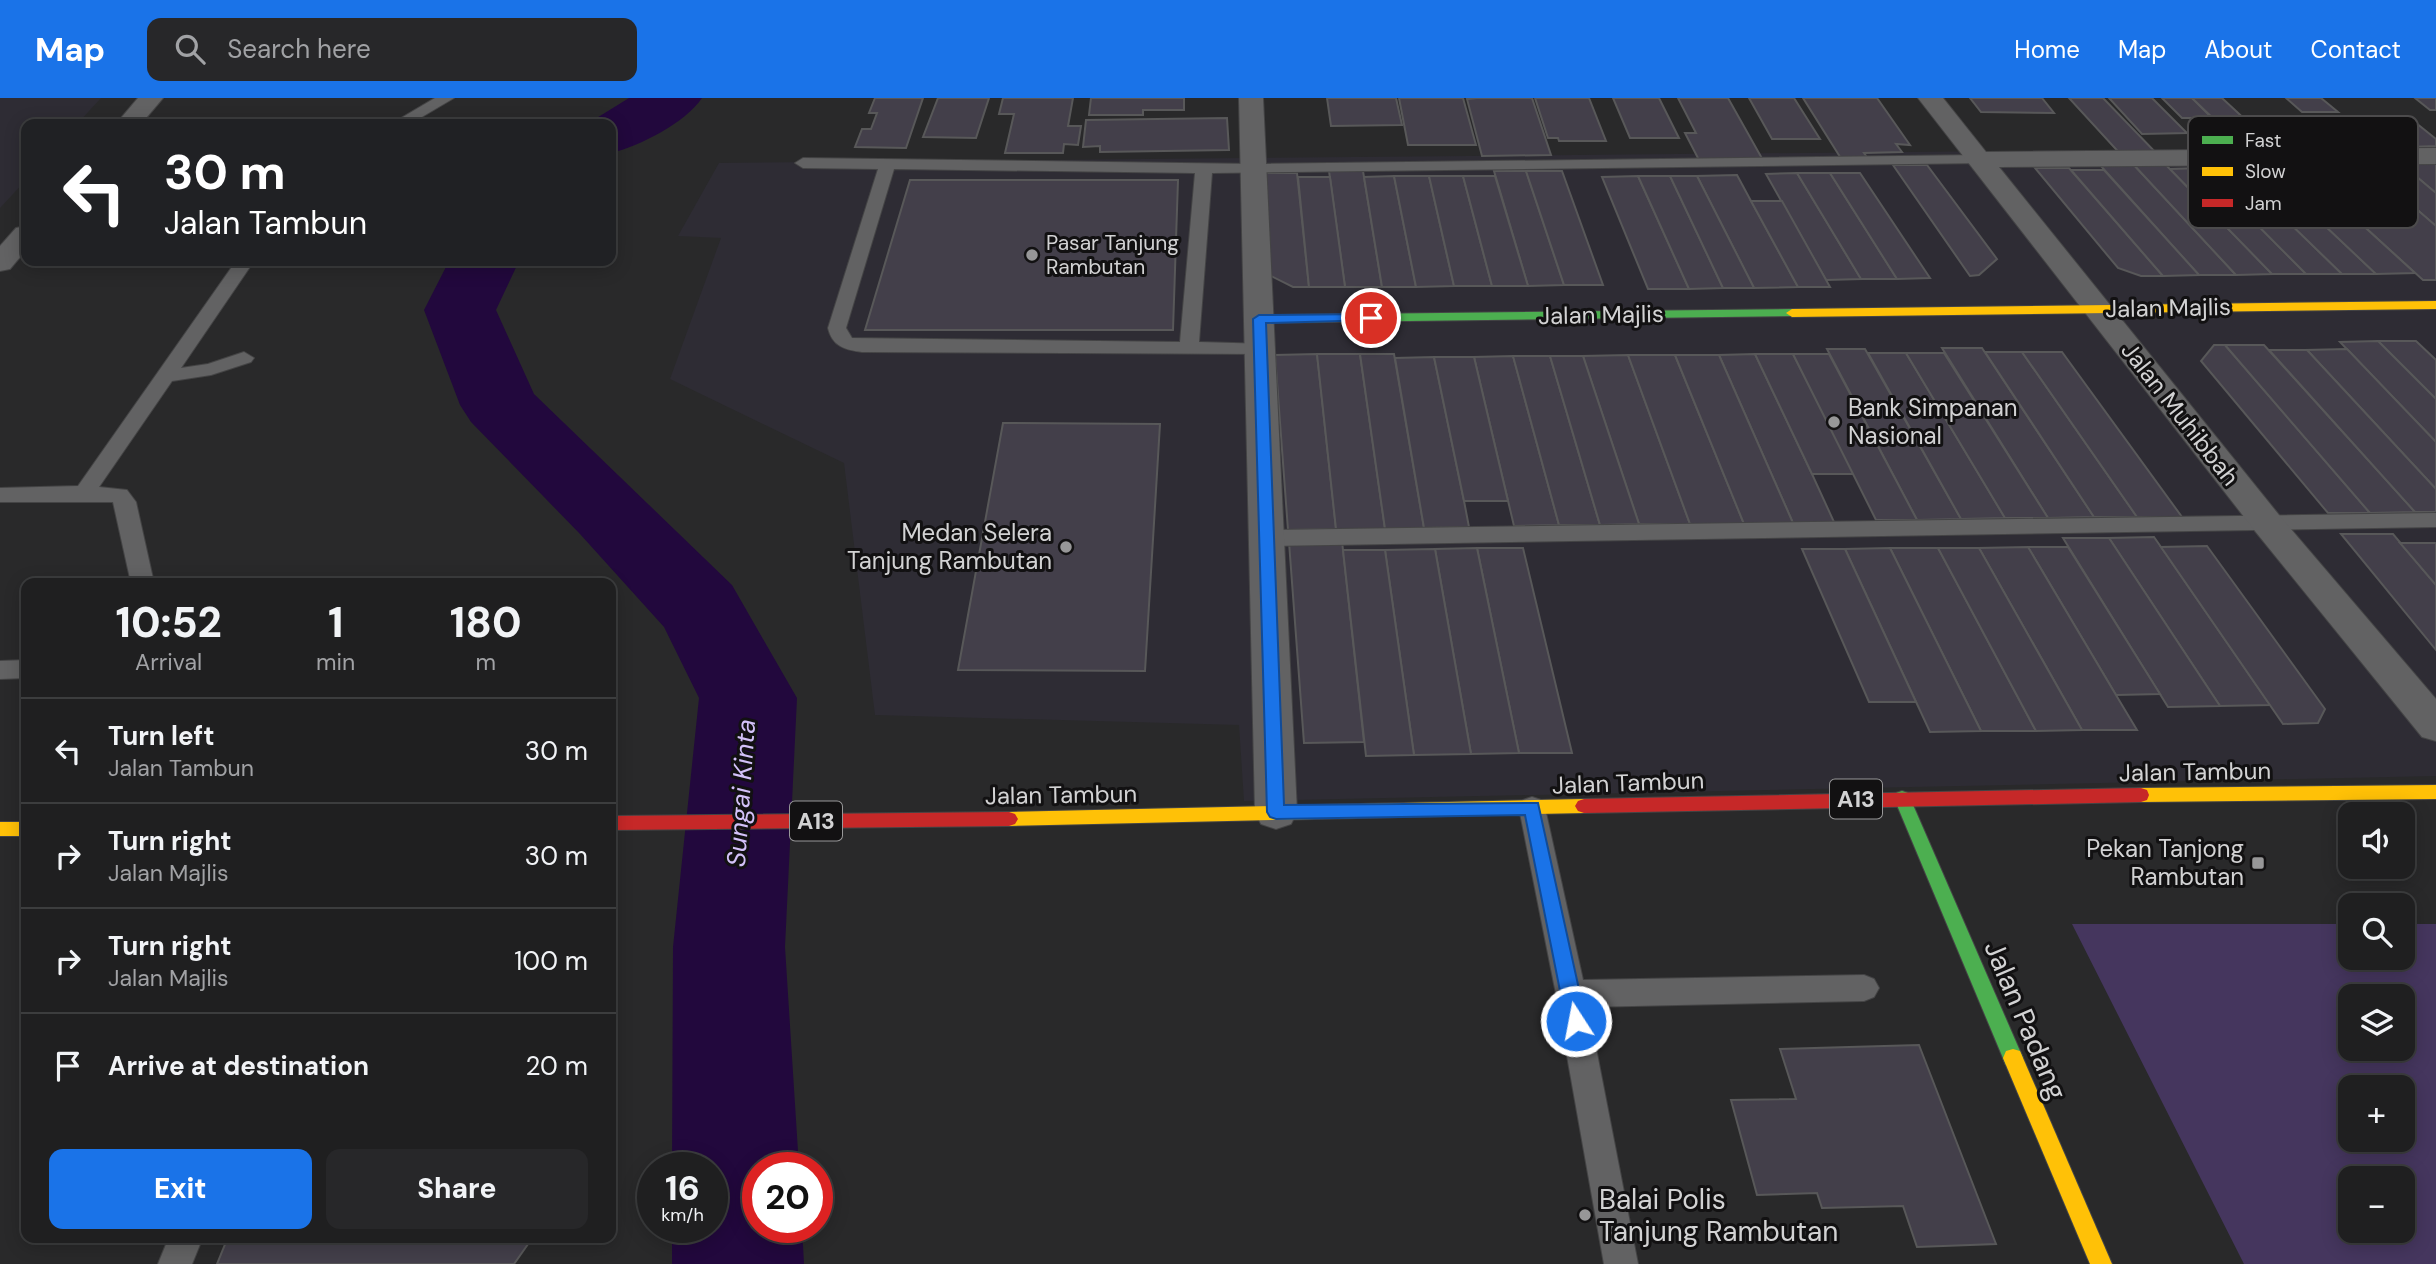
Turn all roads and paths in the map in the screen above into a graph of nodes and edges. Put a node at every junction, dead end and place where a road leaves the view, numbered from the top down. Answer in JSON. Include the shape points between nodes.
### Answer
{"nodes":[{"id":1,"x":151,"y":98,"type":"edge"},
{"id":2,"x":446,"y":98,"type":"edge"},
{"id":3,"x":1251,"y":98,"type":"edge"},
{"id":4,"x":1930,"y":98,"type":"edge"},
{"id":5,"x":132,"y":119,"type":"edge"},
{"id":6,"x":408,"y":119,"type":"edge"},
{"id":7,"x":2418,"y":156,"type":"edge"},
{"id":8,"x":2436,"y":156,"type":"edge"},
{"id":9,"x":2188,"y":158,"type":"edge"},
{"id":10,"x":1979,"y":160,"type":"junction"},
{"id":11,"x":803,"y":163,"type":"dead end"},
{"id":12,"x":888,"y":163,"type":"junction"},
{"id":13,"x":1204,"y":167,"type":"junction"},
{"id":14,"x":1254,"y":169,"type":"junction"},
{"id":15,"x":21,"y":240,"type":"edge"},
{"id":16,"x":0,"y":263,"type":"edge"},
{"id":17,"x":242,"y":266,"type":"edge"},
{"id":18,"x":2436,"y":305,"type":"edge"},
{"id":19,"x":2097,"y":309,"type":"junction"},
{"id":20,"x":1260,"y":333,"type":"junction"},
{"id":21,"x":1189,"y":348,"type":"junction"},
{"id":22,"x":244,"y":358,"type":"dead end"},
{"id":23,"x":165,"y":376,"type":"junction"},
{"id":24,"x":84,"y":492,"type":"junction"},
{"id":25,"x":0,"y":495,"type":"edge"},
{"id":26,"x":2436,"y":520,"type":"edge"},
{"id":27,"x":2267,"y":523,"type":"junction"},
{"id":28,"x":1267,"y":538,"type":"junction"},
{"id":29,"x":142,"y":578,"type":"edge"},
{"id":30,"x":21,"y":669,"type":"edge"},
{"id":31,"x":0,"y":670,"type":"edge"},
{"id":32,"x":2436,"y":726,"type":"edge"},
{"id":33,"x":2436,"y":792,"type":"edge"},
{"id":34,"x":1902,"y":797,"type":"junction"},
{"id":35,"x":1532,"y":808,"type":"junction"},
{"id":36,"x":1276,"y":812,"type":"junction"},
{"id":37,"x":616,"y":822,"type":"edge"},
{"id":38,"x":0,"y":829,"type":"edge"},
{"id":39,"x":21,"y":829,"type":"edge"},
{"id":40,"x":1864,"y":988,"type":"dead end"},
{"id":41,"x":1571,"y":994,"type":"junction"},
{"id":42,"x":184,"y":1243,"type":"edge"},
{"id":43,"x":175,"y":1264,"type":"edge"},
{"id":44,"x":1621,"y":1264,"type":"edge"},
{"id":45,"x":2101,"y":1264,"type":"edge"}],
"edges":[{"from":1,"to":5,"type":"street"},
{"from":2,"to":6,"type":"lane"},
{"from":3,"to":14,"type":"street"},
{"from":4,"to":10,"type":"street","name":"Jalan Muhibbah"},
{"from":7,"to":8,"type":"street"},
{"from":9,"to":10,"type":"street"},
{"from":10,"to":14,"type":"lane"},
{"from":10,"to":19,"type":"street","name":"Jalan Muhibbah"},
{"from":11,"to":12,"type":"lane"},
{"from":12,"to":13,"type":"lane"},
{"from":12,"to":21,"type":"lane","via":[[837,328],[842,341],[862,346]]},
{"from":13,"to":14,"type":"lane"},
{"from":13,"to":21,"type":"lane"},
{"from":14,"to":20,"type":"street"},
{"from":15,"to":16,"type":"street"},
{"from":17,"to":23,"type":"lane"},
{"from":18,"to":19,"type":"street","name":"Jalan Majlis"},
{"from":19,"to":20,"type":"street","name":"Jalan Majlis"},
{"from":19,"to":27,"type":"street","name":"Jalan Muhibbah"},
{"from":20,"to":21,"type":"lane"},
{"from":20,"to":28,"type":"street"},
{"from":22,"to":23,"type":"lane"},
{"from":23,"to":24,"type":"lane"},
{"from":24,"to":25,"type":"lane"},
{"from":24,"to":29,"type":"lane","via":[[119,495],[125,502]]},
{"from":26,"to":27,"type":"lane"},
{"from":27,"to":28,"type":"lane"},
{"from":27,"to":32,"type":"street","name":"Jalan Muhibbah"},
{"from":28,"to":36,"type":"street"},
{"from":30,"to":31,"type":"lane"},
{"from":33,"to":34,"type":"street","name":"Jalan Tambun","number":"A13"},
{"from":34,"to":35,"type":"street","name":"Jalan Tambun","number":"A13"},
{"from":34,"to":45,"type":"street","name":"Jalan Padang"},
{"from":35,"to":36,"type":"street","name":"Jalan Tambun","number":"A13"},
{"from":35,"to":41,"type":"lane"},
{"from":36,"to":37,"type":"street","name":"Jalan Tambun","number":"A13"},
{"from":38,"to":39,"type":"street"},
{"from":40,"to":41,"type":"lane"},
{"from":41,"to":44,"type":"lane"},
{"from":42,"to":43,"type":"lane"}]}
